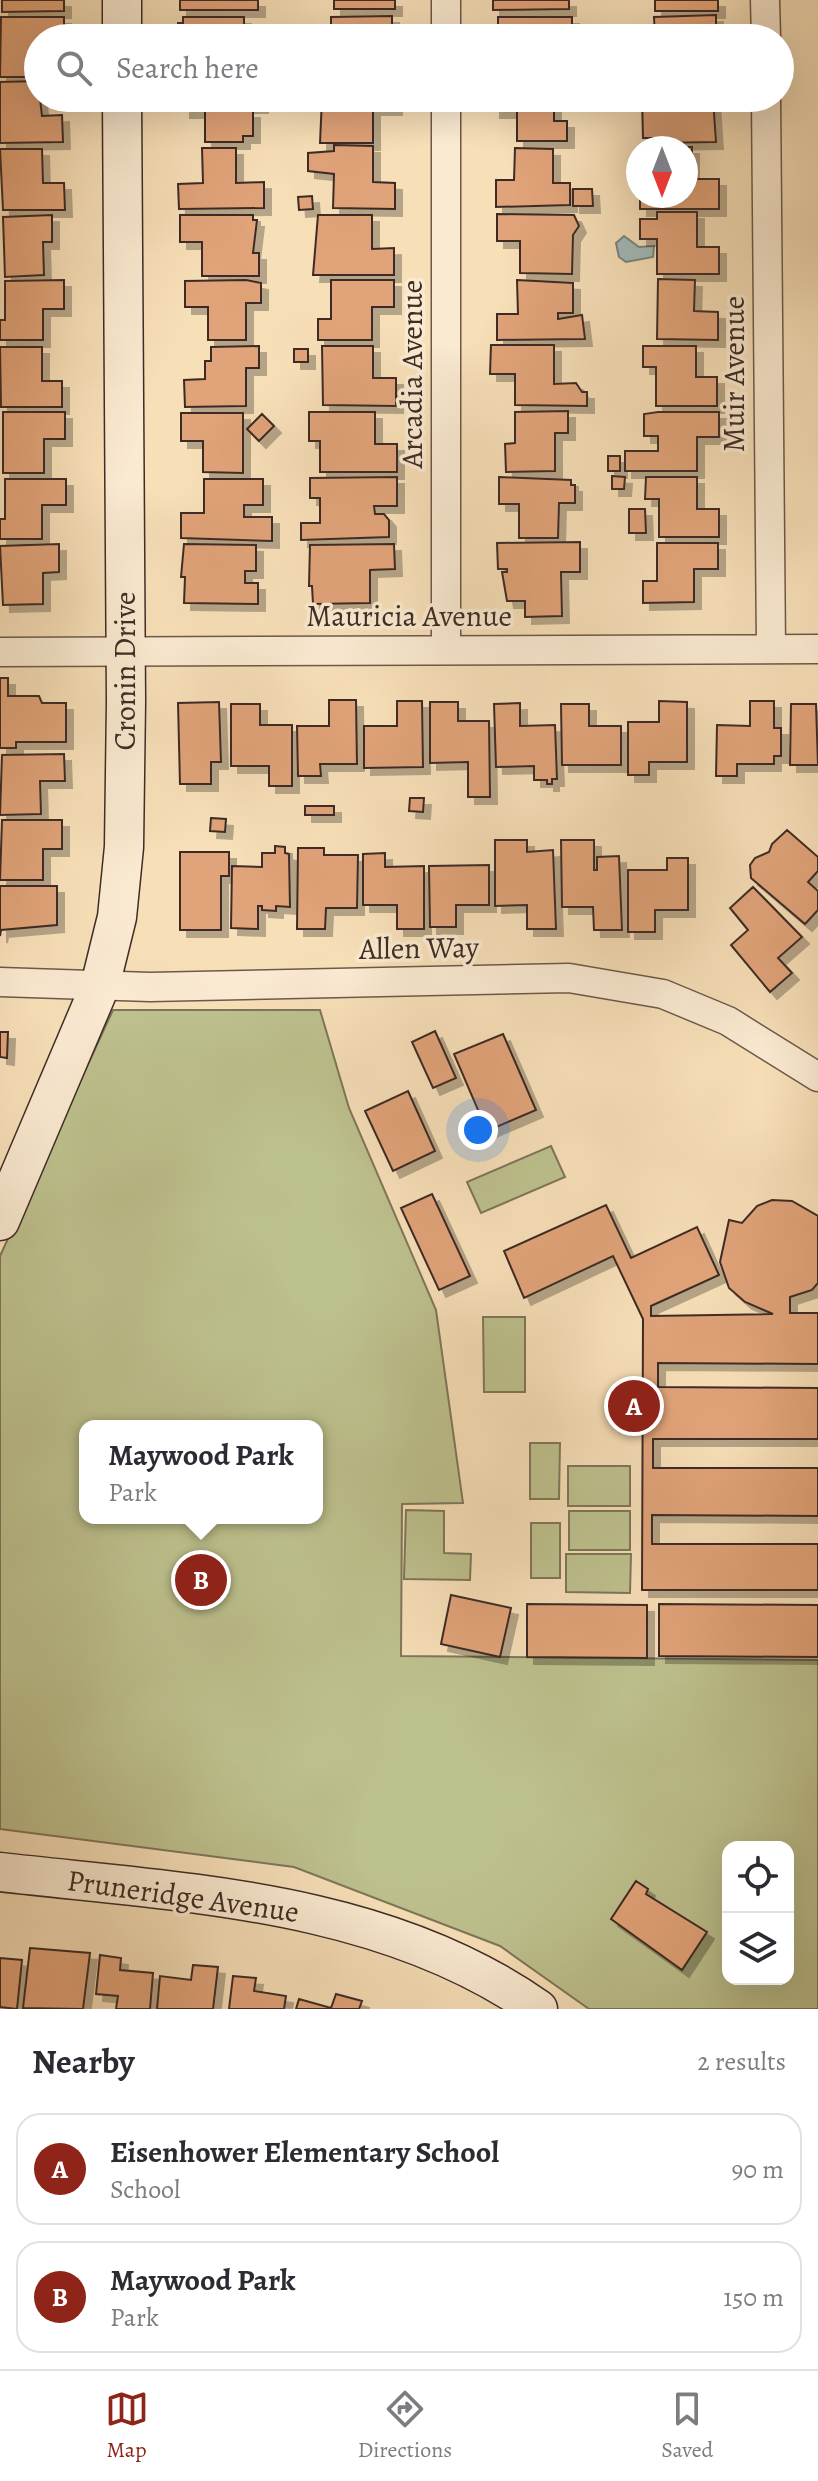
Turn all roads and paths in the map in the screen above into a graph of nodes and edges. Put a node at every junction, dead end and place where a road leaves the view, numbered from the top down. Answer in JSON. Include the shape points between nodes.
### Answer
{"nodes":[{"id":1,"x":122,"y":0,"type":"edge"},
{"id":2,"x":446,"y":0,"type":"edge"},
{"id":3,"x":765,"y":0,"type":"edge"},
{"id":4,"x":122,"y":24,"type":"edge"},
{"id":5,"x":446,"y":24,"type":"edge"},
{"id":6,"x":766,"y":24,"type":"edge"},
{"id":7,"x":122,"y":112,"type":"edge"},
{"id":8,"x":446,"y":112,"type":"edge"},
{"id":9,"x":766,"y":112,"type":"edge"},
{"id":10,"x":771,"y":649,"type":"junction"},
{"id":11,"x":818,"y":649,"type":"edge"},
{"id":12,"x":446,"y":650,"type":"junction"},
{"id":13,"x":125,"y":651,"type":"junction"},
{"id":14,"x":0,"y":652,"type":"edge"},
{"id":15,"x":0,"y":982,"type":"edge"},
{"id":16,"x":100,"y":986,"type":"junction"},
{"id":17,"x":814,"y":1066,"type":"edge"},
{"id":18,"x":0,"y":1221,"type":"edge"},
{"id":19,"x":0,"y":1872,"type":"edge"},
{"id":20,"x":538,"y":2009,"type":"edge"}],
"edges":[{"from":1,"to":4,"type":"street"},
{"from":2,"to":5,"type":"street"},
{"from":3,"to":6,"type":"street"},
{"from":7,"to":13,"type":"street","name":"Cronin Drive"},
{"from":8,"to":12,"type":"street","name":"Arcadia Avenue"},
{"from":9,"to":10,"type":"street","name":"Muir Avenue"},
{"from":10,"to":11,"type":"street","name":"Mauricia Avenue"},
{"from":10,"to":12,"type":"street","name":"Mauricia Avenue"},
{"from":12,"to":13,"type":"street","name":"Mauricia Avenue"},
{"from":13,"to":14,"type":"street","name":"Mauricia Avenue"},
{"from":13,"to":16,"type":"street","name":"Cronin Drive","via":[[124,847],[117,917]]},
{"from":15,"to":16,"type":"street","name":"Allen Way"},
{"from":16,"to":17,"type":"street","name":"Allen Way","via":[[569,978],[663,994]]},
{"from":16,"to":18,"type":"street","name":"Cronin Drive"},
{"from":19,"to":20,"type":"street","name":"Pruneridge Avenue","via":[[277,1905],[408,1940]]}]}
